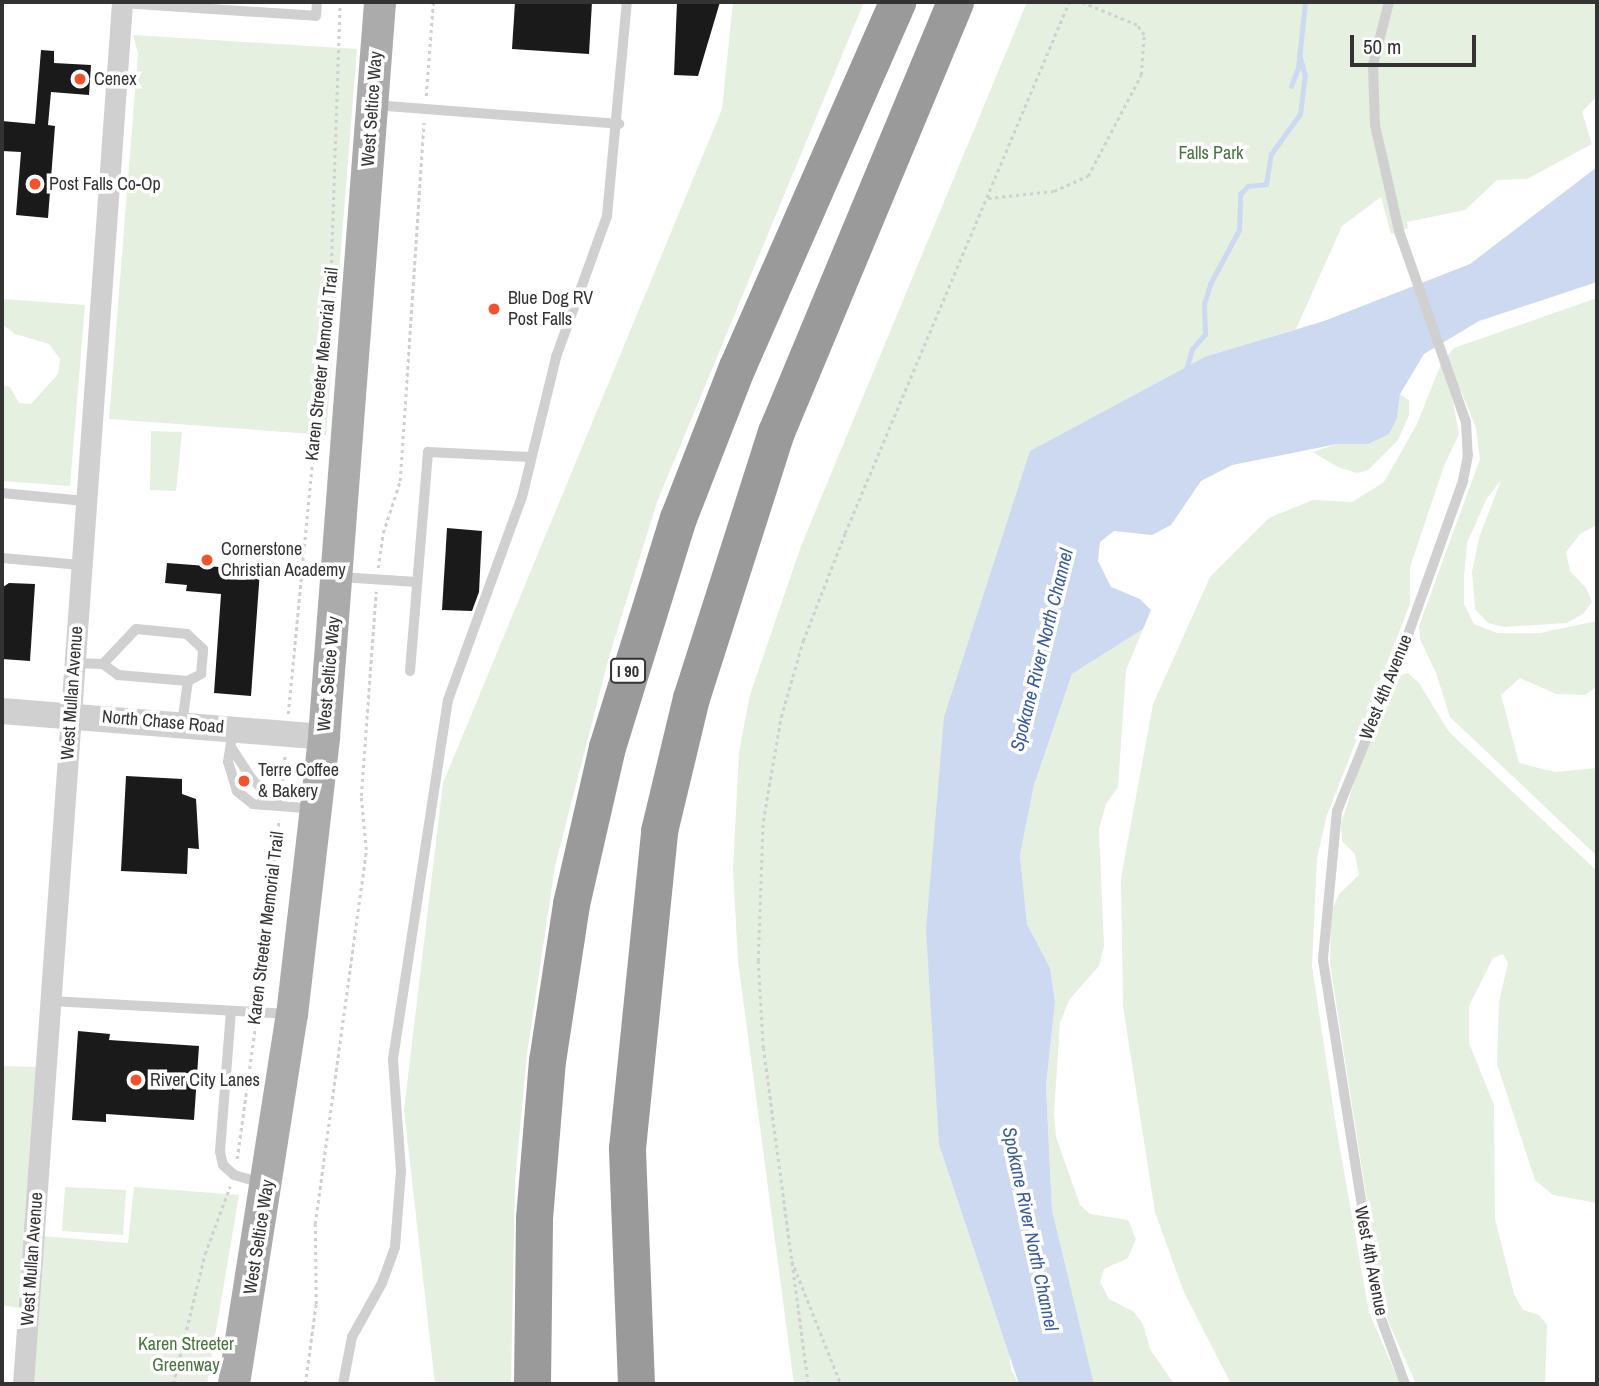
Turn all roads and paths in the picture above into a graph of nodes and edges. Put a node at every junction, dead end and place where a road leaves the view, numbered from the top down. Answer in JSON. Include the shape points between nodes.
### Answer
{"nodes":[{"id":1,"x":317,"y":2,"type":"edge"},
{"id":2,"x":340,"y":2,"type":"edge"},
{"id":3,"x":380,"y":2,"type":"edge"},
{"id":4,"x":433,"y":2,"type":"edge"},
{"id":5,"x":627,"y":2,"type":"edge"},
{"id":6,"x":880,"y":2,"type":"edge"},
{"id":7,"x":897,"y":2,"type":"edge"},
{"id":8,"x":955,"y":2,"type":"edge"},
{"id":9,"x":971,"y":2,"type":"edge"},
{"id":10,"x":1069,"y":2,"type":"edge"},
{"id":11,"x":1082,"y":2,"type":"edge"},
{"id":12,"x":1389,"y":2,"type":"edge"},
{"id":13,"x":122,"y":3,"type":"edge"},
{"id":14,"x":178,"y":4,"type":"edge"},
{"id":15,"x":372,"y":105,"type":"junction"},
{"id":16,"x":425,"y":110,"type":"junction"},
{"id":17,"x":619,"y":124,"type":"junction"},
{"id":18,"x":882,"y":176,"type":"junction"},
{"id":19,"x":988,"y":198,"type":"junction"},
{"id":20,"x":737,"y":368,"type":"junction"},
{"id":21,"x":531,"y":457,"type":"junction"},
{"id":22,"x":2,"y":493,"type":"edge"},
{"id":23,"x":85,"y":502,"type":"junction"},
{"id":24,"x":2,"y":558,"type":"edge"},
{"id":25,"x":81,"y":565,"type":"junction"},
{"id":26,"x":337,"y":577,"type":"junction"},
{"id":27,"x":377,"y":580,"type":"junction"},
{"id":28,"x":417,"y":582,"type":"junction"},
{"id":29,"x":74,"y":663,"type":"junction"},
{"id":30,"x":103,"y":664,"type":"junction"},
{"id":31,"x":410,"y":671,"type":"dead end"},
{"id":32,"x":188,"y":681,"type":"junction"},
{"id":33,"x":2,"y":711,"type":"edge"},
{"id":34,"x":70,"y":715,"type":"junction"},
{"id":35,"x":182,"y":724,"type":"junction"},
{"id":36,"x":288,"y":733,"type":"junction"},
{"id":37,"x":324,"y":737,"type":"junction"},
{"id":38,"x":232,"y":738,"type":"junction"},
{"id":39,"x":280,"y":806,"type":"junction"},
{"id":40,"x":316,"y":810,"type":"junction"},
{"id":41,"x":51,"y":1001,"type":"junction"},
{"id":42,"x":231,"y":1011,"type":"junction"},
{"id":43,"x":256,"y":1013,"type":"junction"},
{"id":44,"x":292,"y":1014,"type":"junction"},
{"id":45,"x":234,"y":1175,"type":"junction"},
{"id":46,"x":268,"y":1185,"type":"junction"},
{"id":47,"x":790,"y":1256,"type":"junction"},
{"id":48,"x":23,"y":1384,"type":"edge"},
{"id":49,"x":173,"y":1384,"type":"edge"},
{"id":50,"x":234,"y":1384,"type":"edge"},
{"id":51,"x":305,"y":1384,"type":"edge"},
{"id":52,"x":343,"y":1384,"type":"edge"},
{"id":53,"x":532,"y":1384,"type":"edge"},
{"id":54,"x":636,"y":1384,"type":"edge"},
{"id":55,"x":808,"y":1384,"type":"edge"},
{"id":56,"x":841,"y":1384,"type":"edge"},
{"id":57,"x":1405,"y":1384,"type":"edge"}],
"edges":[{"from":1,"to":14,"type":"lane","via":[[316,16]]},
{"from":2,"to":36,"type":"path","name":"Karen Streeter Memorial Trail","via":[[331,270]]},
{"from":3,"to":15,"type":"main road","name":"West Seltice Way"},
{"from":4,"to":16,"type":"path"},
{"from":5,"to":17,"type":"lane"},
{"from":6,"to":20,"type":"highway"},
{"from":7,"to":20,"type":"highway","number":"I 90"},
{"from":8,"to":18,"type":"highway"},
{"from":9,"to":18,"type":"highway"},
{"from":10,"to":19,"type":"path"},
{"from":11,"to":19,"type":"path","via":[[1137,25],[1144,35],[1141,75],[1088,176],[1054,191]]},
{"from":12,"to":57,"type":"lane","name":"West 4th Avenue","via":[[1373,65],[1375,125],[1402,241],[1468,438],[1463,481],[1402,651],[1337,811],[1323,960],[1379,1313]]},
{"from":13,"to":14,"type":"lane"},
{"from":13,"to":23,"type":"street","name":"West Mullan Avenue"},
{"from":15,"to":16,"type":"lane"},
{"from":15,"to":26,"type":"main road","name":"West Seltice Way"},
{"from":16,"to":17,"type":"lane"},
{"from":16,"to":27,"type":"path","via":[[400,481],[383,533]]},
{"from":17,"to":21,"type":"lane","via":[[607,216],[556,357]]},
{"from":18,"to":54,"type":"highway","via":[[776,432],[691,698],[659,831],[627,1148]]},
{"from":19,"to":47,"type":"path","via":[[816,607],[779,728],[763,821],[758,961],[763,1048]]},
{"from":20,"to":53,"type":"highway","number":"I 90","via":[[652,594],[607,747],[571,904],[539,1140]]},
{"from":21,"to":28,"type":"lane","via":[[428,452]]},
{"from":21,"to":52,"type":"lane","via":[[522,497],[448,700],[393,1059],[401,1171],[395,1247],[382,1283],[352,1337]]},
{"from":22,"to":23,"type":"lane"},
{"from":23,"to":25,"type":"street","name":"West Mullan Avenue"},
{"from":24,"to":25,"type":"lane"},
{"from":25,"to":29,"type":"street","name":"West Mullan Avenue"},
{"from":26,"to":27,"type":"lane"},
{"from":26,"to":37,"type":"main road","name":"West Seltice Way"},
{"from":27,"to":28,"type":"lane"},
{"from":27,"to":51,"type":"path","via":[[361,796],[366,850],[315,1224],[316,1304]]},
{"from":28,"to":31,"type":"lane"},
{"from":29,"to":30,"type":"lane"},
{"from":29,"to":34,"type":"street","name":"West Mullan Avenue"},
{"from":30,"to":32,"type":"lane","via":[[118,675]]},
{"from":30,"to":32,"type":"lane","via":[[136,629],[180,633],[194,638],[203,649],[201,674]]},
{"from":32,"to":35,"type":"lane"},
{"from":33,"to":34,"type":"street","name":"North Chase Road"},
{"from":34,"to":35,"type":"street","name":"North Chase Road"},
{"from":34,"to":41,"type":"street","name":"West Mullan Avenue"},
{"from":35,"to":38,"type":"street","name":"North Chase Road"},
{"from":36,"to":37,"type":"street","name":"North Chase Road"},
{"from":36,"to":38,"type":"street","name":"North Chase Road"},
{"from":36,"to":39,"type":"path","name":"Karen Streeter Memorial Trail"},
{"from":37,"to":40,"type":"main road","name":"West Seltice Way"},
{"from":38,"to":39,"type":"lane","via":[[252,779]]},
{"from":38,"to":39,"type":"lane","via":[[228,762],[237,791],[253,804]]},
{"from":39,"to":40,"type":"lane"},
{"from":39,"to":43,"type":"path","name":"Karen Streeter Memorial Trail"},
{"from":40,"to":44,"type":"main road","name":"West Seltice Way"},
{"from":41,"to":42,"type":"lane"},
{"from":41,"to":48,"type":"street","name":"West Mullan Avenue"},
{"from":42,"to":43,"type":"lane"},
{"from":42,"to":45,"type":"lane","via":[[219,1152],[223,1165]]},
{"from":43,"to":44,"type":"lane"},
{"from":43,"to":45,"type":"path","name":"Karen Streeter Memorial Trail"},
{"from":44,"to":46,"type":"main road","name":"West Seltice Way"},
{"from":45,"to":46,"type":"lane"},
{"from":45,"to":49,"type":"path","name":"Karen Streeter Memorial Trail","via":[[205,1254]]},
{"from":46,"to":50,"type":"main road","name":"West Seltice Way"},
{"from":47,"to":55,"type":"path"},
{"from":47,"to":56,"type":"path"}]}
